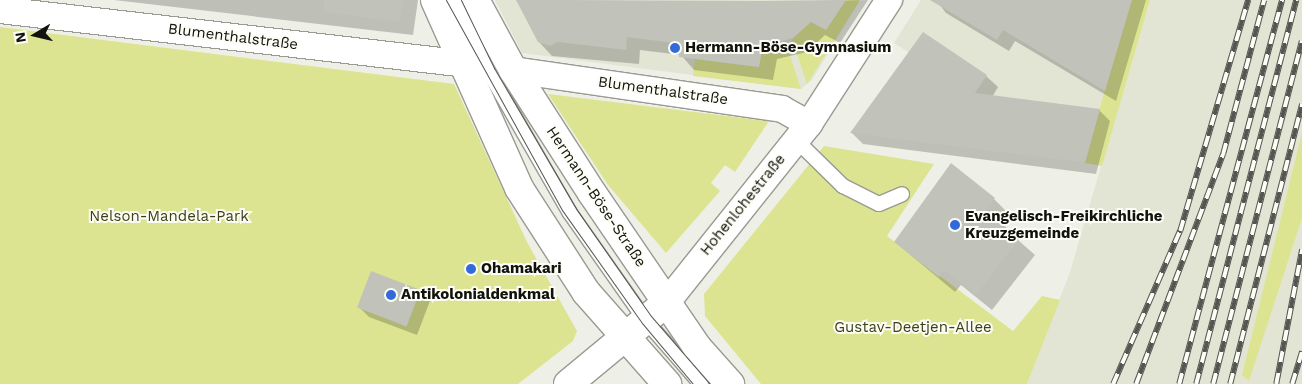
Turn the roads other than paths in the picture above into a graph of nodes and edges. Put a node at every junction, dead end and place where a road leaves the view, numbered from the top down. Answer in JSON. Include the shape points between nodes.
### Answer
{"nodes":[{"id":1,"x":435,"y":0,"type":"edge"},
{"id":2,"x":454,"y":0,"type":"edge"},
{"id":3,"x":475,"y":0,"type":"edge"},
{"id":4,"x":889,"y":0,"type":"edge"},
{"id":5,"x":0,"y":10,"type":"edge"},
{"id":6,"x":467,"y":64,"type":"junction"},
{"id":7,"x":513,"y":70,"type":"junction"},
{"id":8,"x":803,"y":132,"type":"junction"},
{"id":9,"x":902,"y":194,"type":"dead end"},
{"id":10,"x":667,"y":302,"type":"junction"},
{"id":11,"x":646,"y":320,"type":"junction"},
{"id":12,"x":624,"y":339,"type":"junction"},
{"id":13,"x":568,"y":384,"type":"edge"},
{"id":14,"x":667,"y":384,"type":"edge"},
{"id":15,"x":701,"y":384,"type":"edge"},
{"id":16,"x":730,"y":384,"type":"edge"}],
"edges":[{"from":1,"to":6,"type":"main road"},
{"from":2,"to":11,"type":"lane","via":[[542,166]]},
{"from":3,"to":7,"type":"main road","name":"Hermann-Böse-Straße"},
{"from":4,"to":8,"type":"street","name":"Hohenlohestraße"},
{"from":5,"to":6,"type":"street","name":"Blumenthalstraße"},
{"from":6,"to":12,"type":"main road","via":[[519,188],[581,285]]},
{"from":7,"to":8,"type":"street","name":"Blumenthalstraße","via":[[782,109]]},
{"from":7,"to":10,"type":"main road","name":"Hermann-Böse-Straße"},
{"from":8,"to":9,"type":"lane","via":[[843,186],[879,204]]},
{"from":8,"to":10,"type":"street","name":"Hohenlohestraße"},
{"from":10,"to":11,"type":"main road","name":"Hohenlohestraße"},
{"from":10,"to":16,"type":"main road","name":"Hermann-Böse-Straße"},
{"from":11,"to":12,"type":"main road","name":"Hohenlohestraße"},
{"from":11,"to":15,"type":"lane"},
{"from":12,"to":13,"type":"main road","name":"Hohenlohestraße"},
{"from":12,"to":14,"type":"main road"}]}
